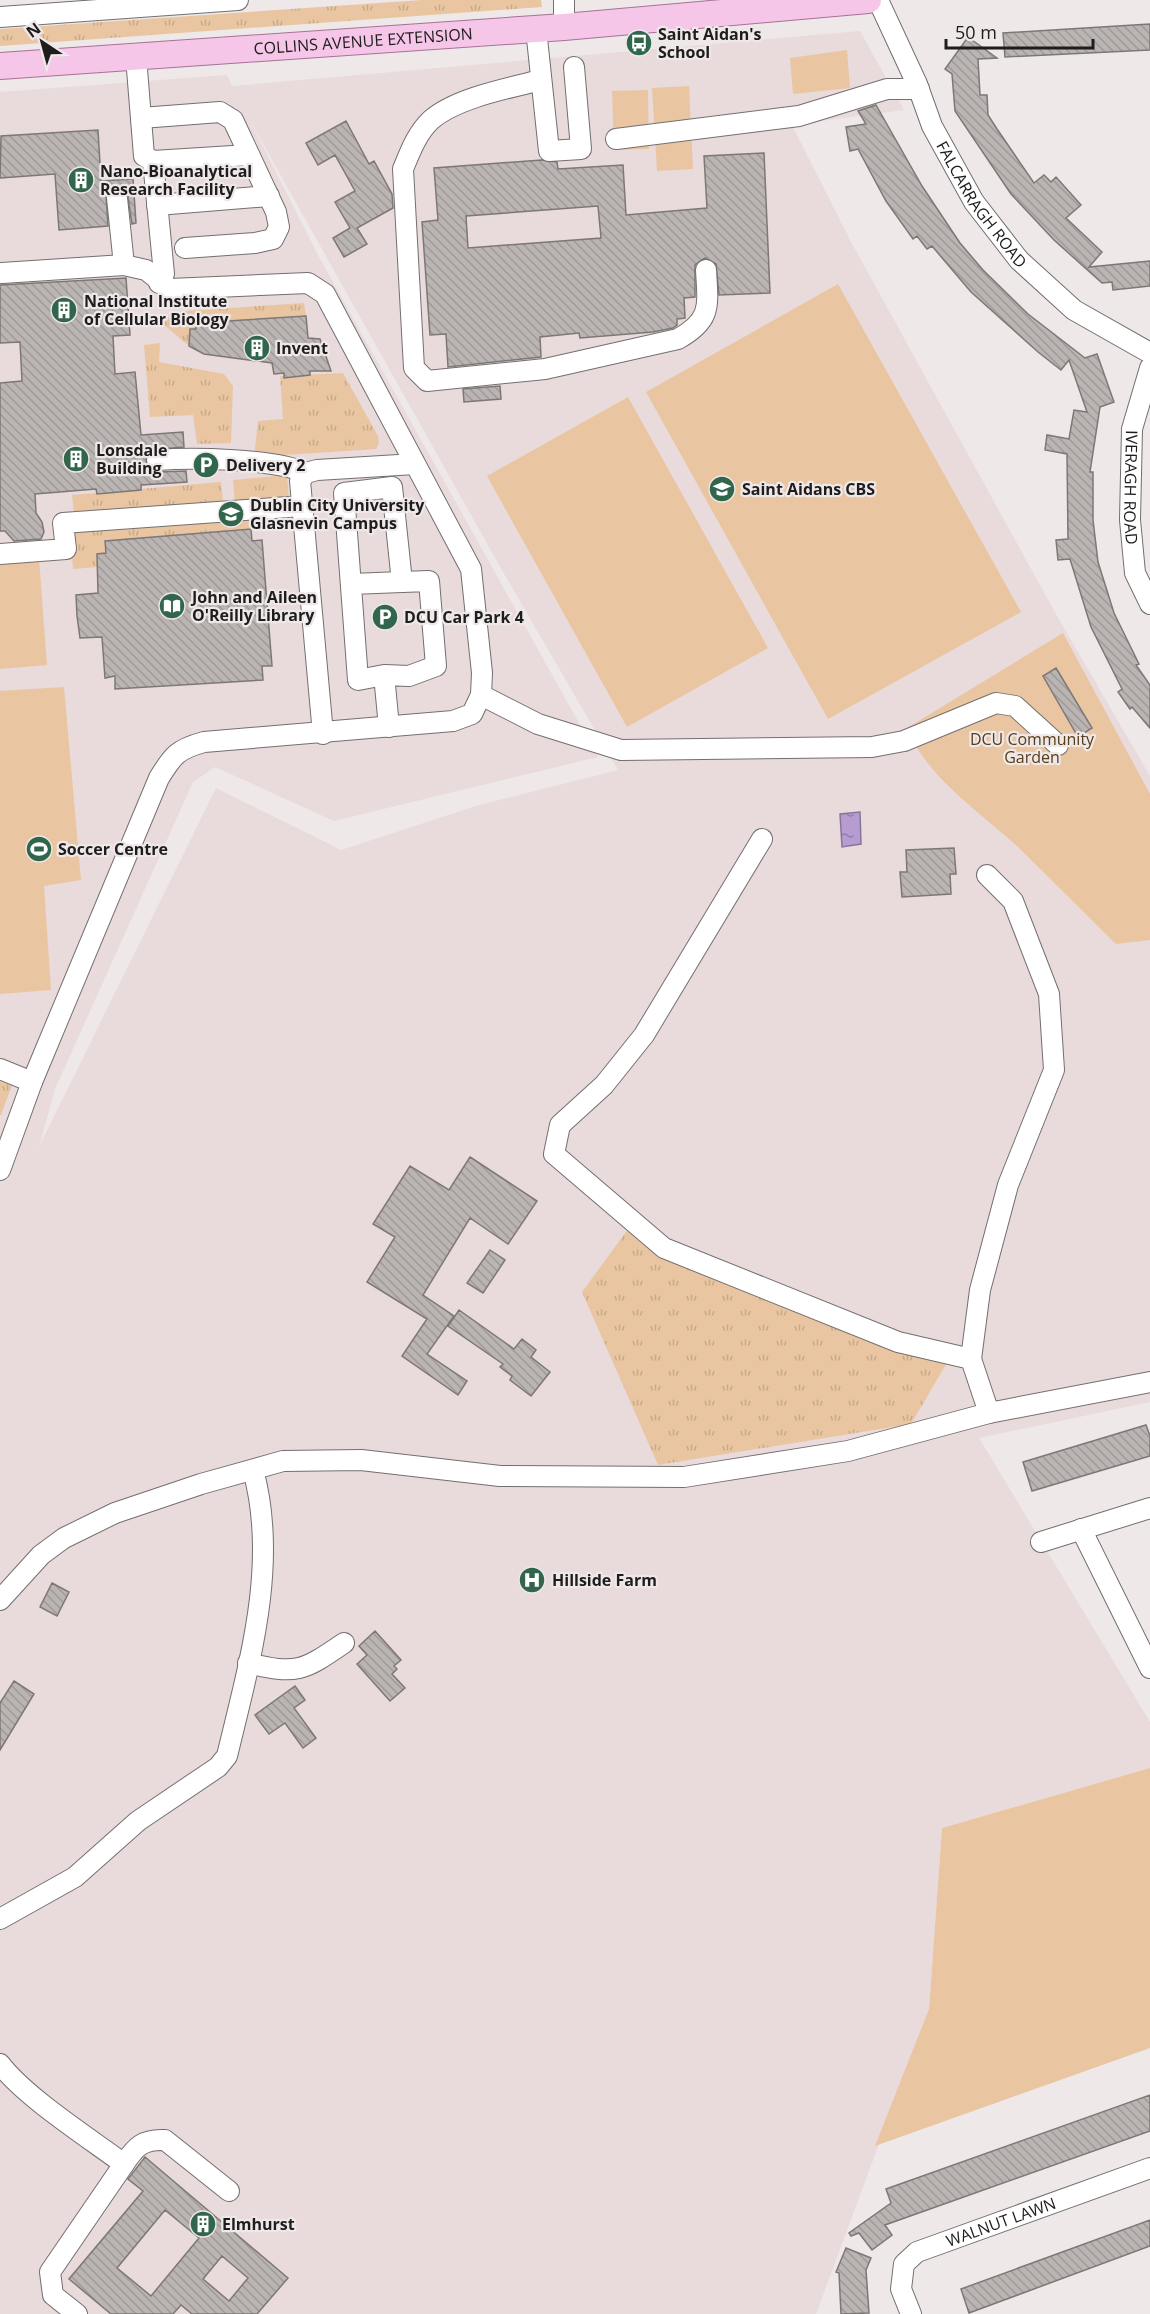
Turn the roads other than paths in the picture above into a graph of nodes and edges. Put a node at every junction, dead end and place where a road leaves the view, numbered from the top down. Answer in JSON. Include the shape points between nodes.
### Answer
{"nodes":[{"id":1,"x":238,"y":0,"type":"edge"},
{"id":2,"x":564,"y":0,"type":"edge"},
{"id":3,"x":868,"y":0,"type":"edge"},
{"id":4,"x":878,"y":0,"type":"edge"},
{"id":5,"x":0,"y":17,"type":"edge"},
{"id":6,"x":564,"y":27,"type":"junction"},
{"id":7,"x":536,"y":29,"type":"junction"},
{"id":8,"x":136,"y":57,"type":"junction"},
{"id":9,"x":0,"y":66,"type":"edge"},
{"id":10,"x":574,"y":67,"type":"dead end"},
{"id":11,"x":541,"y":80,"type":"junction"},
{"id":12,"x":919,"y":89,"type":"junction"},
{"id":13,"x":141,"y":118,"type":"junction"},
{"id":14,"x":616,"y":138,"type":"dead end"},
{"id":15,"x":249,"y":154,"type":"junction"},
{"id":16,"x":153,"y":161,"type":"junction"},
{"id":17,"x":269,"y":196,"type":"junction"},
{"id":18,"x":117,"y":198,"type":"dead end"},
{"id":19,"x":157,"y":205,"type":"junction"},
{"id":20,"x":185,"y":248,"type":"dead end"},
{"id":21,"x":124,"y":265,"type":"junction"},
{"id":22,"x":706,"y":270,"type":"dead end"},
{"id":23,"x":2,"y":273,"type":"dead end"},
{"id":24,"x":159,"y":283,"type":"junction"},
{"id":25,"x":1150,"y":353,"type":"edge"},
{"id":26,"x":1150,"y":368,"type":"edge"},
{"id":27,"x":157,"y":460,"type":"dead end"},
{"id":28,"x":415,"y":464,"type":"junction"},
{"id":29,"x":306,"y":473,"type":"junction"},
{"id":30,"x":302,"y":506,"type":"junction"},
{"id":31,"x":0,"y":554,"type":"edge"},
{"id":32,"x":402,"y":582,"type":"junction"},
{"id":33,"x":351,"y":584,"type":"junction"},
{"id":34,"x":1150,"y":604,"type":"edge"},
{"id":35,"x":384,"y":675,"type":"junction"},
{"id":36,"x":481,"y":695,"type":"junction"},
{"id":37,"x":389,"y":727,"type":"junction"},
{"id":38,"x":323,"y":734,"type":"junction"},
{"id":39,"x":1058,"y":745,"type":"dead end"},
{"id":40,"x":762,"y":839,"type":"dead end"},
{"id":41,"x":987,"y":875,"type":"dead end"},
{"id":42,"x":0,"y":1069,"type":"edge"},
{"id":43,"x":32,"y":1082,"type":"junction"},
{"id":44,"x":7,"y":1128,"type":"edge"},
{"id":45,"x":0,"y":1170,"type":"edge"},
{"id":46,"x":971,"y":1359,"type":"junction"},
{"id":47,"x":1150,"y":1382,"type":"edge"},
{"id":48,"x":989,"y":1413,"type":"junction"},
{"id":49,"x":253,"y":1470,"type":"junction"},
{"id":50,"x":1150,"y":1508,"type":"edge"},
{"id":51,"x":1081,"y":1529,"type":"junction"},
{"id":52,"x":1041,"y":1542,"type":"dead end"},
{"id":53,"x":0,"y":1600,"type":"edge"},
{"id":54,"x":344,"y":1643,"type":"dead end"},
{"id":55,"x":248,"y":1663,"type":"junction"},
{"id":56,"x":1150,"y":1668,"type":"edge"},
{"id":57,"x":0,"y":1919,"type":"edge"},
{"id":58,"x":0,"y":2064,"type":"edge"},
{"id":59,"x":124,"y":2164,"type":"junction"},
{"id":60,"x":1150,"y":2168,"type":"edge"},
{"id":61,"x":229,"y":2191,"type":"dead end"},
{"id":62,"x":77,"y":2314,"type":"edge"},
{"id":63,"x":911,"y":2314,"type":"edge"}],
"edges":[{"from":1,"to":5,"type":"street"},
{"from":2,"to":6,"type":"street"},
{"from":3,"to":6,"type":"main road","name":"COLLINS AVENUE EXTENSION"},
{"from":4,"to":12,"type":"street","name":"FALCARRAGH ROAD"},
{"from":6,"to":7,"type":"main road","name":"COLLINS AVENUE EXTENSION"},
{"from":7,"to":8,"type":"main road","name":"COLLINS AVENUE EXTENSION"},
{"from":7,"to":11,"type":"street"},
{"from":8,"to":9,"type":"main road","name":"COLLINS AVENUE EXTENSION"},
{"from":8,"to":13,"type":"street"},
{"from":10,"to":11,"type":"street","via":[[581,149],[549,152]]},
{"from":11,"to":22,"type":"street","via":[[455,106],[431,120],[413,144],[403,169],[414,368],[427,381],[545,369],[678,339],[697,329],[708,309]]},
{"from":12,"to":14,"type":"street","via":[[887,89],[799,116]]},
{"from":12,"to":25,"type":"street","name":"FALCARRAGH ROAD","via":[[932,126],[974,202],[1019,260],[1074,310]]},
{"from":13,"to":15,"type":"street","via":[[220,112],[233,120]]},
{"from":13,"to":16,"type":"street","via":[[144,156]]},
{"from":15,"to":16,"type":"street"},
{"from":15,"to":17,"type":"street"},
{"from":16,"to":19,"type":"street"},
{"from":17,"to":19,"type":"street"},
{"from":17,"to":20,"type":"street","via":[[279,227],[273,239]]},
{"from":18,"to":21,"type":"street"},
{"from":19,"to":24,"type":"street","via":[[164,274]]},
{"from":21,"to":23,"type":"street"},
{"from":21,"to":24,"type":"street","via":[[146,270]]},
{"from":24,"to":28,"type":"street","via":[[170,289],[308,283],[326,294]]},
{"from":26,"to":34,"type":"street","name":"IVERAGH ROAD","via":[[1132,429],[1130,519],[1135,573]]},
{"from":27,"to":29,"type":"street","via":[[188,458],[290,465]]},
{"from":28,"to":29,"type":"street"},
{"from":28,"to":36,"type":"street","via":[[471,569]]},
{"from":29,"to":30,"type":"street","via":[[300,481]]},
{"from":30,"to":31,"type":"street","via":[[63,523],[66,549]]},
{"from":30,"to":38,"type":"street"},
{"from":32,"to":33,"type":"street"},
{"from":32,"to":33,"type":"street","via":[[392,487],[344,493]]},
{"from":32,"to":35,"type":"street","via":[[429,581],[436,666],[409,676]]},
{"from":33,"to":35,"type":"street","via":[[358,680]]},
{"from":35,"to":37,"type":"street"},
{"from":36,"to":37,"type":"street","via":[[472,714],[453,721]]},
{"from":36,"to":39,"type":"street","via":[[538,723],[621,750],[872,747],[904,741],[996,703],[1014,706]]},
{"from":37,"to":38,"type":"street"},
{"from":38,"to":43,"type":"street","via":[[204,742],[181,748],[169,761]]},
{"from":40,"to":46,"type":"street","via":[[644,1035],[604,1085],[560,1125],[554,1154],[664,1248],[898,1342]]},
{"from":41,"to":46,"type":"street","via":[[1013,901],[1049,994],[1054,1070],[1008,1185],[980,1290]]},
{"from":42,"to":43,"type":"street"},
{"from":43,"to":44,"type":"street"},
{"from":44,"to":45,"type":"street"},
{"from":46,"to":48,"type":"street"},
{"from":47,"to":48,"type":"street"},
{"from":48,"to":49,"type":"street","via":[[848,1451],[684,1477],[500,1476],[360,1460],[284,1461]]},
{"from":49,"to":53,"type":"street","via":[[115,1513],[64,1538],[41,1555]]},
{"from":49,"to":55,"type":"street","via":[[261,1498],[263,1545],[259,1605]]},
{"from":50,"to":51,"type":"street"},
{"from":51,"to":52,"type":"street"},
{"from":51,"to":56,"type":"street"},
{"from":54,"to":55,"type":"street","via":[[303,1669],[285,1671]]},
{"from":55,"to":57,"type":"street","via":[[227,1756],[218,1767],[138,1821],[75,1877]]},
{"from":58,"to":59,"type":"street"},
{"from":59,"to":61,"type":"street","via":[[142,2142],[165,2140]]},
{"from":59,"to":62,"type":"street","via":[[50,2272],[53,2295]]},
{"from":60,"to":63,"type":"street","name":"WALNUT LAWN","via":[[917,2252],[904,2264],[901,2289]]}]}
